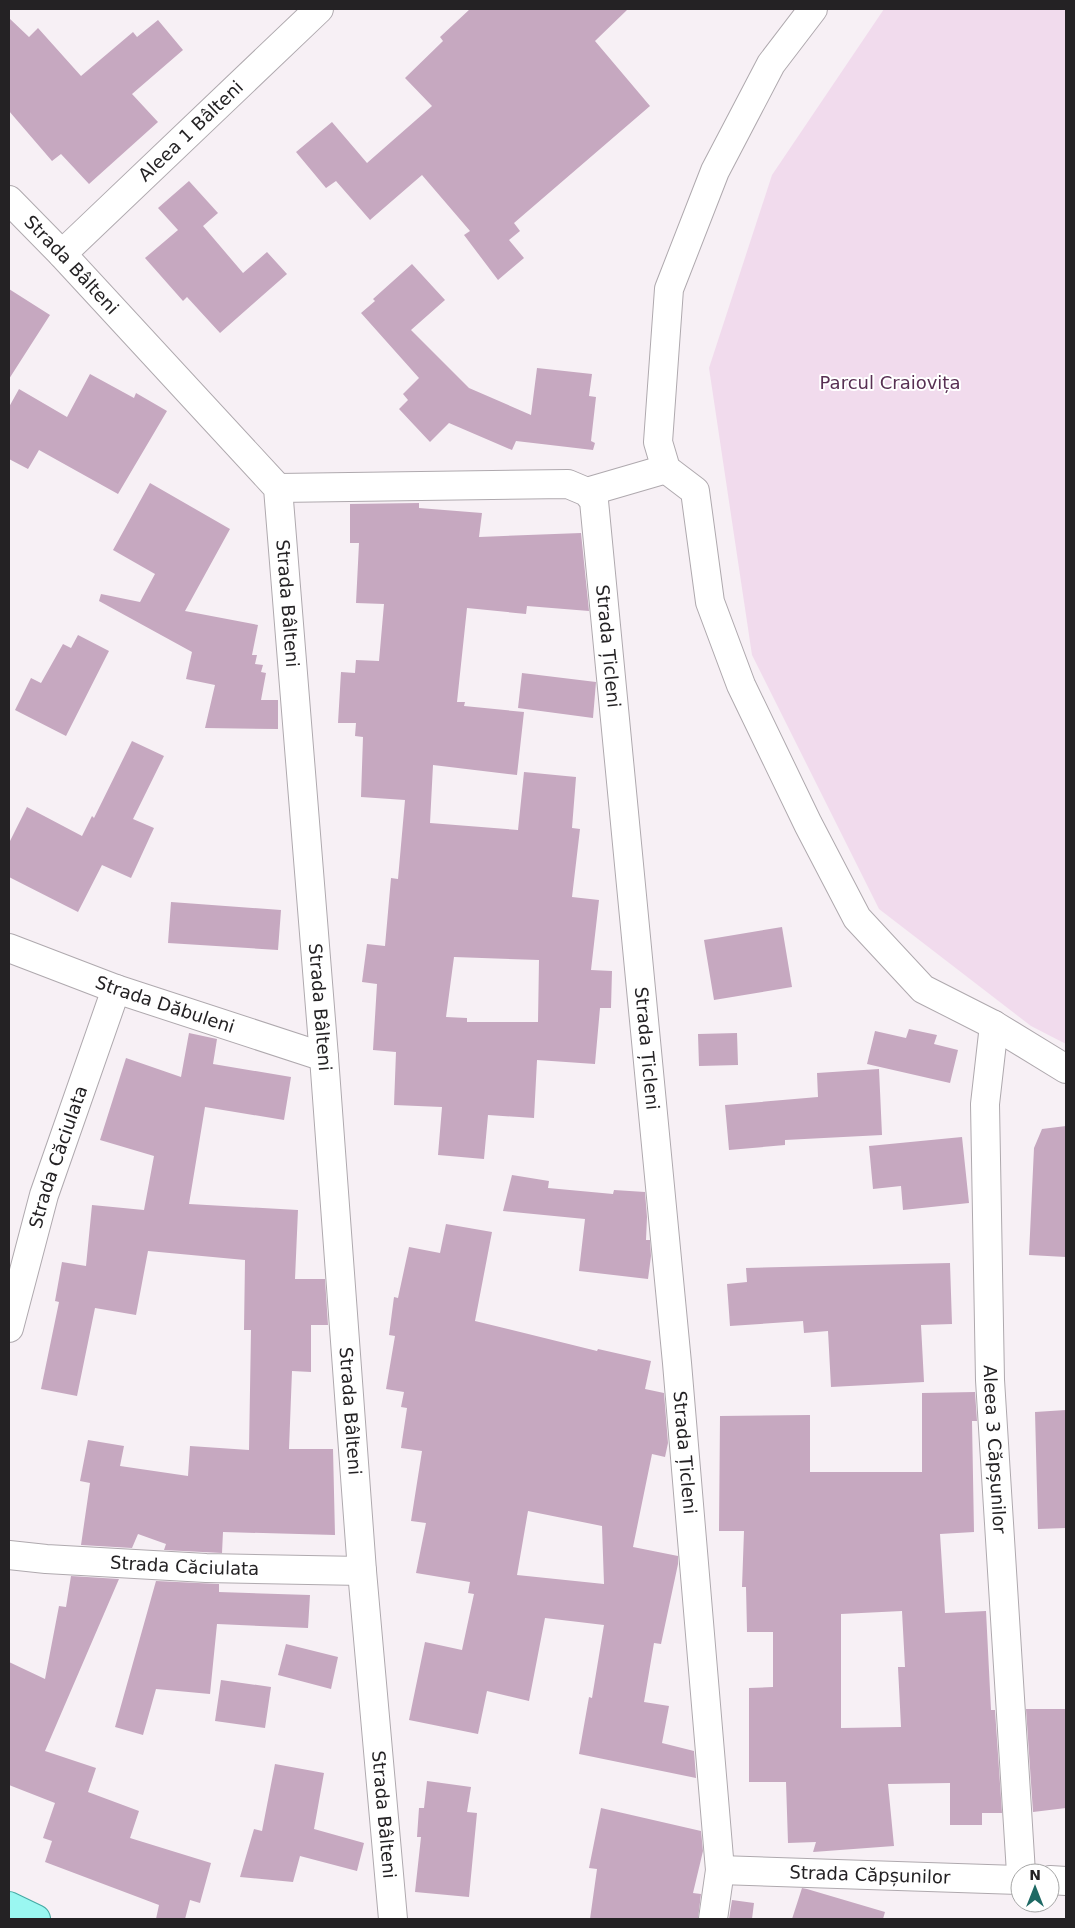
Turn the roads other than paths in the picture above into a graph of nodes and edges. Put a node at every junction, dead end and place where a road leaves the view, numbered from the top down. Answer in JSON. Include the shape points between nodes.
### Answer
{"nodes":[{"id":1,"x":319,"y":9,"type":"edge"},
{"id":2,"x":813,"y":9,"type":"edge"},
{"id":3,"x":9,"y":200,"type":"edge"},
{"id":4,"x":62,"y":254,"type":"junction"},
{"id":5,"x":666,"y":469,"type":"junction"},
{"id":6,"x":278,"y":488,"type":"junction"},
{"id":7,"x":587,"y":492,"type":"junction"},
{"id":8,"x":9,"y":948,"type":"edge"},
{"id":9,"x":116,"y":988,"type":"junction"},
{"id":10,"x":994,"y":1025,"type":"junction"},
{"id":11,"x":324,"y":1057,"type":"junction"},
{"id":12,"x":1066,"y":1070,"type":"edge"},
{"id":13,"x":9,"y":1328,"type":"edge"},
{"id":14,"x":9,"y":1555,"type":"edge"},
{"id":15,"x":362,"y":1571,"type":"junction"},
{"id":16,"x":1020,"y":1863,"type":"edge"},
{"id":17,"x":720,"y":1870,"type":"junction"},
{"id":18,"x":1010,"y":1880,"type":"edge"},
{"id":19,"x":9,"y":1906,"type":"edge"},
{"id":20,"x":36,"y":1919,"type":"edge"},
{"id":21,"x":393,"y":1919,"type":"edge"},
{"id":22,"x":713,"y":1919,"type":"edge"}],
"edges":[{"from":1,"to":4,"type":"street","name":"Aleea 1 Bâlteni"},
{"from":2,"to":5,"type":"street","via":[[771,64],[715,171],[669,289],[658,442]]},
{"from":3,"to":4,"type":"street","name":"Strada Bâlteni"},
{"from":4,"to":6,"type":"street","name":"Strada Bâlteni"},
{"from":5,"to":7,"type":"street"},
{"from":5,"to":10,"type":"street","via":[[695,491],[710,602],[741,685],[857,918],[923,988]]},
{"from":6,"to":7,"type":"street","via":[[568,484]]},
{"from":6,"to":11,"type":"street","name":"Strada Bâlteni"},
{"from":7,"to":17,"type":"street","name":"Strada Țicleni","via":[[594,501],[598,522],[677,1363]]},
{"from":8,"to":9,"type":"street","name":"Strada Dăbuleni"},
{"from":9,"to":11,"type":"street","name":"Strada Dăbuleni"},
{"from":9,"to":13,"type":"street","name":"Strada Căciulata","via":[[44,1195]]},
{"from":10,"to":12,"type":"street"},
{"from":10,"to":16,"type":"street","name":"Aleea 3 Căpșunilor","via":[[984,1104],[990,1380]]},
{"from":11,"to":15,"type":"street","name":"Strada Bâlteni"},
{"from":14,"to":15,"type":"street","name":"Strada Căciulata","via":[[206,1568]]},
{"from":15,"to":21,"type":"street","name":"Strada Bâlteni"},
{"from":17,"to":18,"type":"street","name":"Strada Căpșunilor"},
{"from":17,"to":22,"type":"street","name":"Strada Țicleni"},
{"from":19,"to":20,"type":"main road"}]}
